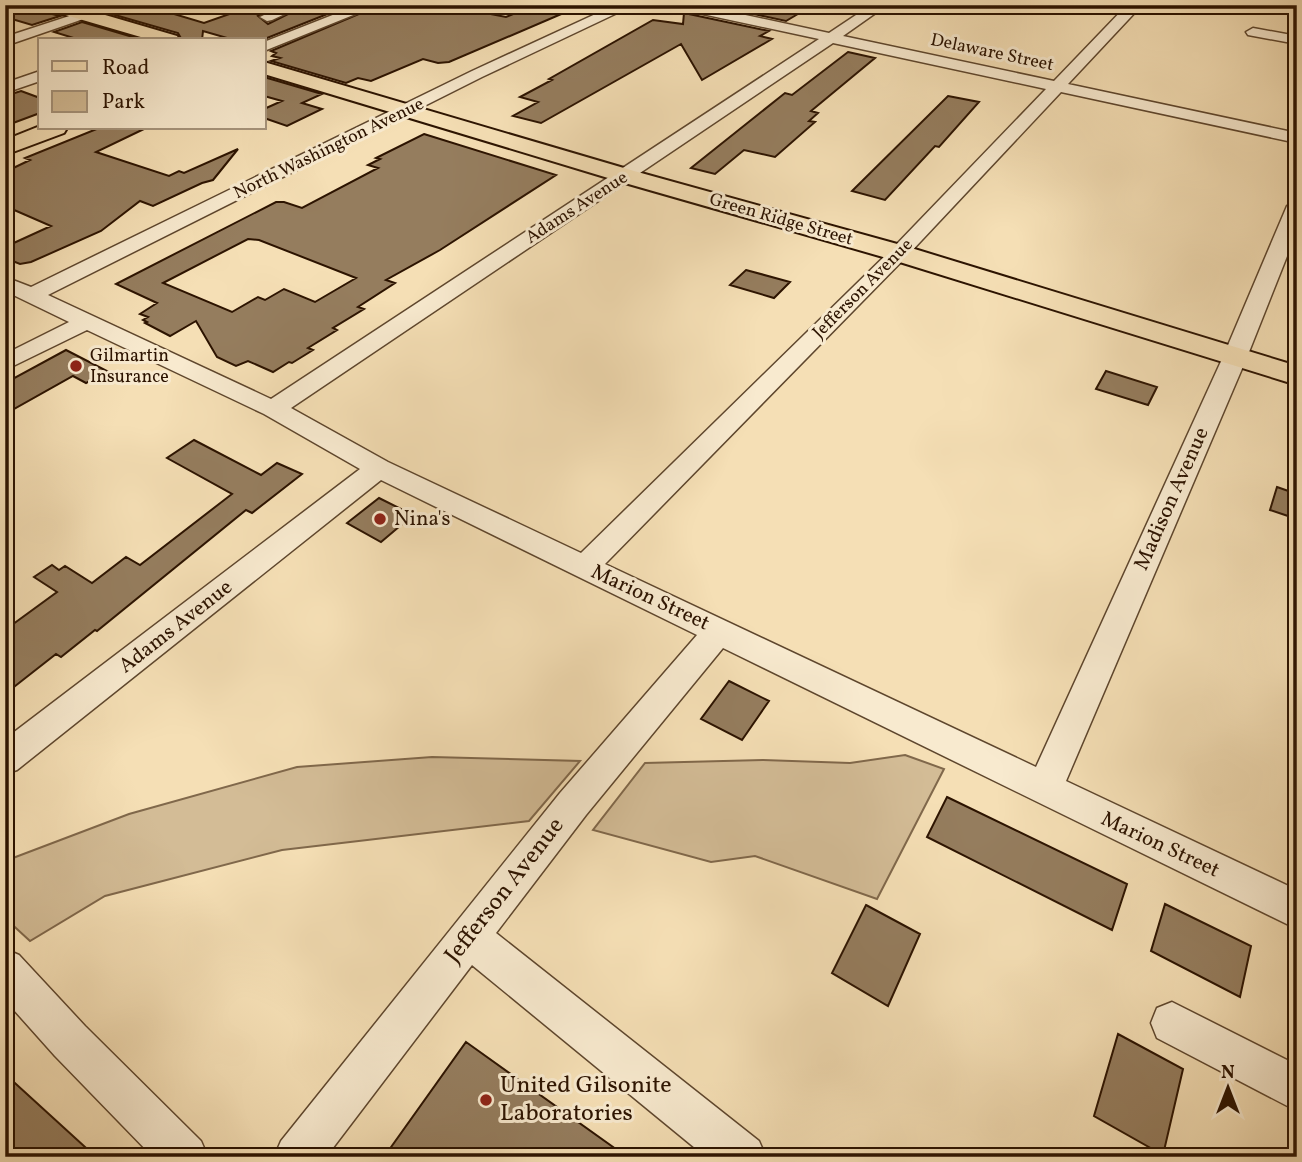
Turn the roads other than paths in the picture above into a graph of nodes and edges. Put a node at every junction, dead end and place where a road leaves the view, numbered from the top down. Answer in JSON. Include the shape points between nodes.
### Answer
{"nodes":[{"id":1,"x":51,"y":5,"type":"edge"},
{"id":2,"x":117,"y":5,"type":"edge"},
{"id":3,"x":297,"y":5,"type":"edge"},
{"id":4,"x":626,"y":5,"type":"edge"},
{"id":5,"x":679,"y":5,"type":"edge"},
{"id":6,"x":880,"y":5,"type":"edge"},
{"id":7,"x":1135,"y":5,"type":"edge"},
{"id":8,"x":364,"y":6,"type":"edge"},
{"id":9,"x":86,"y":16,"type":"junction"},
{"id":10,"x":267,"y":17,"type":"dead end"},
{"id":11,"x":1253,"y":32,"type":"dead end"},
{"id":12,"x":153,"y":38,"type":"edge"},
{"id":13,"x":831,"y":39,"type":"junction"},
{"id":14,"x":1297,"y":40,"type":"edge"},
{"id":15,"x":5,"y":42,"type":"edge"},
{"id":16,"x":266,"y":46,"type":"edge"},
{"id":17,"x":266,"y":69,"type":"edge"},
{"id":18,"x":38,"y":77,"type":"edge"},
{"id":19,"x":1058,"y":86,"type":"junction"},
{"id":20,"x":5,"y":88,"type":"edge"},
{"id":21,"x":407,"y":110,"type":"junction"},
{"id":22,"x":50,"y":130,"type":"edge"},
{"id":23,"x":1297,"y":138,"type":"edge"},
{"id":24,"x":8,"y":145,"type":"edge"},
{"id":25,"x":626,"y":176,"type":"junction"},
{"id":26,"x":1297,"y":206,"type":"edge"},
{"id":27,"x":899,"y":253,"type":"junction"},
{"id":28,"x":5,"y":283,"type":"edge"},
{"id":29,"x":32,"y":295,"type":"junction"},
{"id":30,"x":88,"y":321,"type":"junction"},
{"id":31,"x":1235,"y":357,"type":"junction"},
{"id":32,"x":5,"y":363,"type":"edge"},
{"id":33,"x":1297,"y":376,"type":"edge"},
{"id":34,"x":273,"y":409,"type":"junction"},
{"id":35,"x":379,"y":468,"type":"junction"},
{"id":36,"x":585,"y":567,"type":"junction"},
{"id":37,"x":719,"y":630,"type":"junction"},
{"id":38,"x":5,"y":759,"type":"edge"},
{"id":39,"x":1044,"y":790,"type":"junction"},
{"id":40,"x":1297,"y":910,"type":"edge"},
{"id":41,"x":469,"y":937,"type":"junction"},
{"id":42,"x":5,"y":970,"type":"edge"},
{"id":43,"x":1171,"y":1023,"type":"dead end"},
{"id":44,"x":1297,"y":1089,"type":"edge"},
{"id":45,"x":185,"y":1157,"type":"edge"},
{"id":46,"x":297,"y":1157,"type":"edge"},
{"id":47,"x":743,"y":1157,"type":"edge"}],
"edges":[{"from":1,"to":9,"type":"main road"},
{"from":2,"to":9,"type":"street"},
{"from":3,"to":10,"type":"street"},
{"from":4,"to":21,"type":"street","name":"North Washington Avenue"},
{"from":5,"to":13,"type":"street","name":"Delaware Street"},
{"from":6,"to":13,"type":"street","name":"Adams Avenue"},
{"from":7,"to":19,"type":"street","name":"Jefferson Avenue"},
{"from":8,"to":16,"type":"street"},
{"from":9,"to":12,"type":"main road"},
{"from":9,"to":15,"type":"street"},
{"from":11,"to":14,"type":"street"},
{"from":13,"to":19,"type":"street","name":"Delaware Street"},
{"from":13,"to":25,"type":"street","name":"Adams Avenue"},
{"from":17,"to":21,"type":"main road","name":"Green Ridge Street"},
{"from":18,"to":20,"type":"street"},
{"from":19,"to":23,"type":"street","name":"Delaware Street"},
{"from":19,"to":27,"type":"street","name":"Jefferson Avenue"},
{"from":21,"to":25,"type":"main road","name":"Green Ridge Street"},
{"from":21,"to":29,"type":"street","name":"North Washington Avenue"},
{"from":22,"to":24,"type":"main road"},
{"from":25,"to":27,"type":"main road","name":"Green Ridge Street"},
{"from":25,"to":34,"type":"street","name":"Adams Avenue"},
{"from":26,"to":31,"type":"street","name":"Madison Avenue"},
{"from":27,"to":31,"type":"main road","name":"Green Ridge Street"},
{"from":27,"to":36,"type":"street","name":"Jefferson Avenue"},
{"from":28,"to":29,"type":"street","name":"Marion Street"},
{"from":29,"to":30,"type":"street","name":"Marion Street"},
{"from":30,"to":32,"type":"street"},
{"from":30,"to":34,"type":"street","name":"Marion Street"},
{"from":31,"to":33,"type":"main road","name":"Green Ridge Street"},
{"from":31,"to":39,"type":"street","name":"Madison Avenue"},
{"from":34,"to":35,"type":"street","name":"Marion Street"},
{"from":35,"to":36,"type":"street","name":"Marion Street"},
{"from":35,"to":38,"type":"street","name":"Adams Avenue"},
{"from":36,"to":37,"type":"street","name":"Marion Street"},
{"from":37,"to":39,"type":"street","name":"Marion Street"},
{"from":37,"to":41,"type":"street","name":"Jefferson Avenue"},
{"from":39,"to":40,"type":"street","name":"Marion Street"},
{"from":41,"to":46,"type":"street","name":"Jefferson Avenue"},
{"from":41,"to":47,"type":"street"},
{"from":42,"to":45,"type":"street"},
{"from":43,"to":44,"type":"street"}]}
